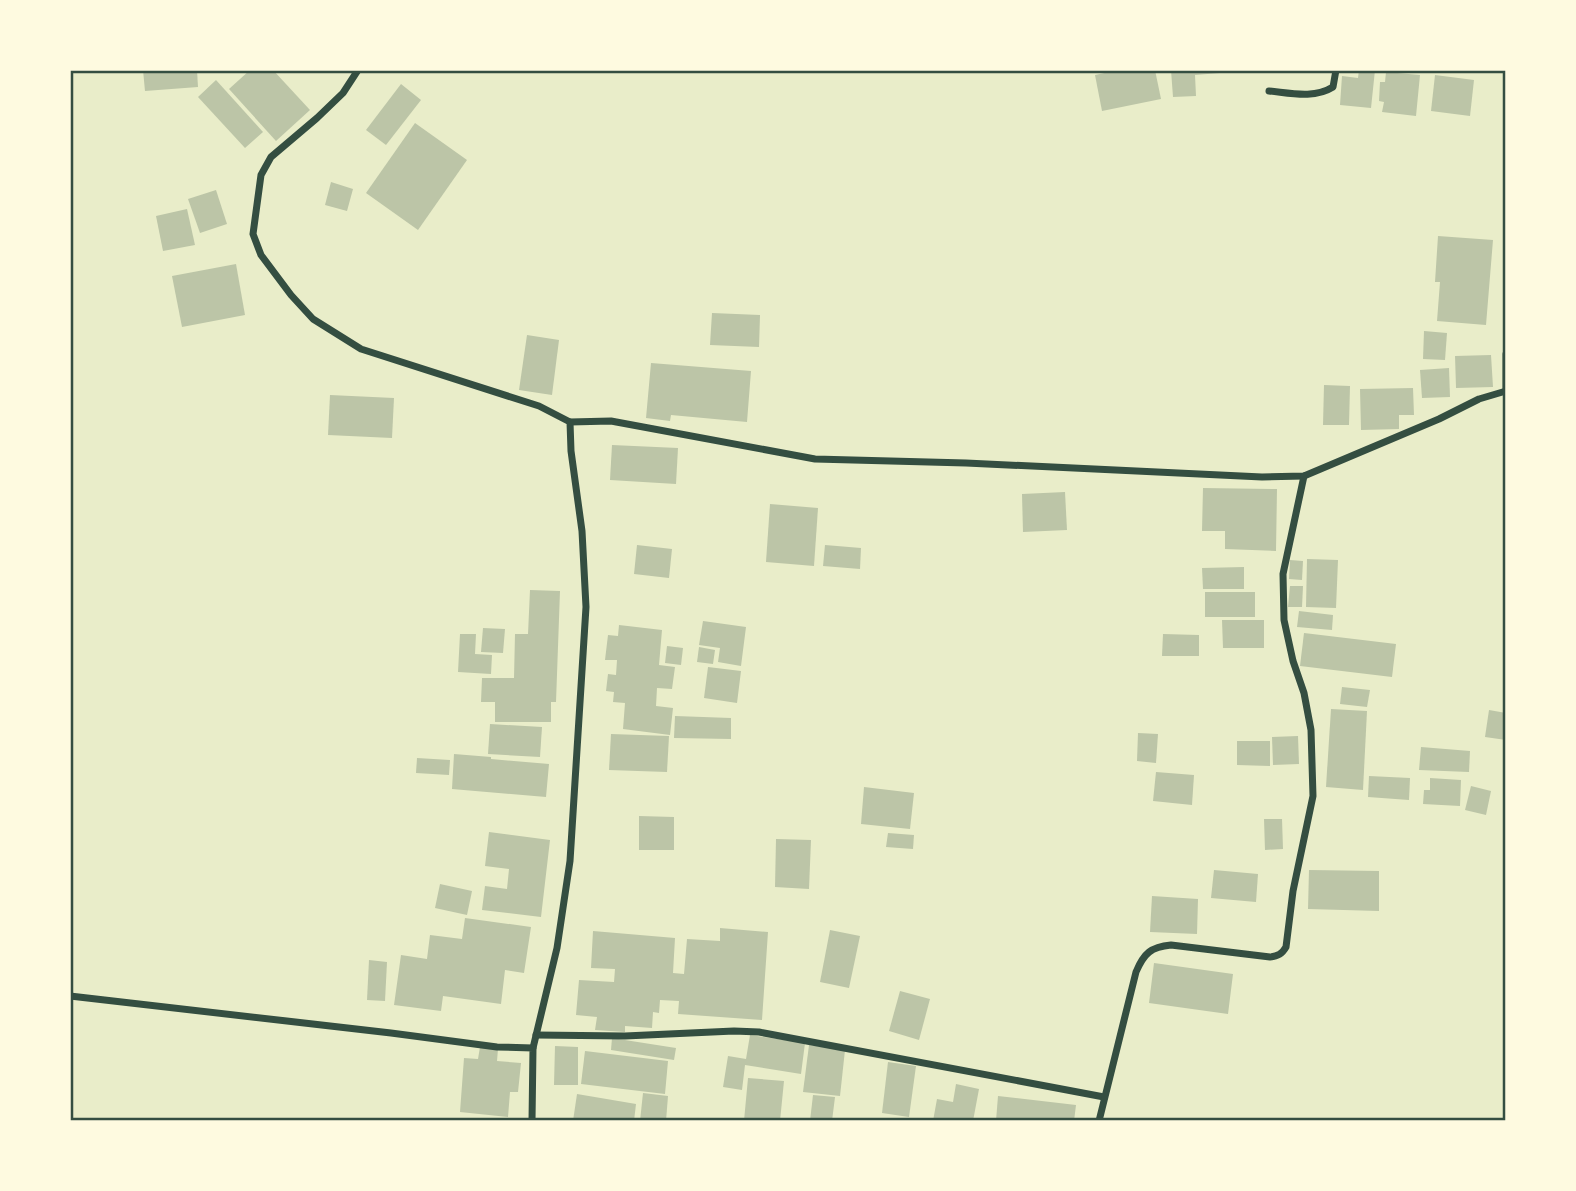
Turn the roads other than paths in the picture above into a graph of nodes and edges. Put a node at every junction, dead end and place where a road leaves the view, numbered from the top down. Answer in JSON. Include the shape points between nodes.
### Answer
{"nodes":[{"id":1,"x":358,"y":70,"type":"edge"},
{"id":2,"x":1336,"y":70,"type":"edge"},
{"id":3,"x":1269,"y":92,"type":"dead end"},
{"id":4,"x":1506,"y":354,"type":"edge"},
{"id":5,"x":1506,"y":391,"type":"edge"},
{"id":6,"x":570,"y":422,"type":"junction"},
{"id":7,"x":1304,"y":476,"type":"junction"},
{"id":8,"x":70,"y":996,"type":"edge"},
{"id":9,"x":536,"y":1035,"type":"junction"},
{"id":10,"x":533,"y":1048,"type":"junction"},
{"id":11,"x":1104,"y":1097,"type":"junction"},
{"id":12,"x":532,"y":1121,"type":"edge"},
{"id":13,"x":1099,"y":1121,"type":"edge"}],
"edges":[{"from":1,"to":6,"type":"street","via":[[344,93],[271,157],[261,175],[253,234],[261,255],[313,319],[361,349],[539,405]]},
{"from":2,"to":3,"type":"street","via":[[1333,87],[1325,92]]},
{"from":4,"to":5,"type":"street"},
{"from":5,"to":7,"type":"street"},
{"from":6,"to":7,"type":"street","via":[[611,421],[815,459]]},
{"from":6,"to":9,"type":"street","via":[[586,607],[570,861],[557,948]]},
{"from":7,"to":11,"type":"street","via":[[1283,574],[1284,620],[1311,730],[1313,796],[1286,947],[1270,957],[1171,945],[1147,953],[1136,972]]},
{"from":8,"to":10,"type":"street"},
{"from":9,"to":10,"type":"street"},
{"from":9,"to":11,"type":"street","via":[[759,1032]]},
{"from":10,"to":12,"type":"street"},
{"from":11,"to":13,"type":"street"}]}
